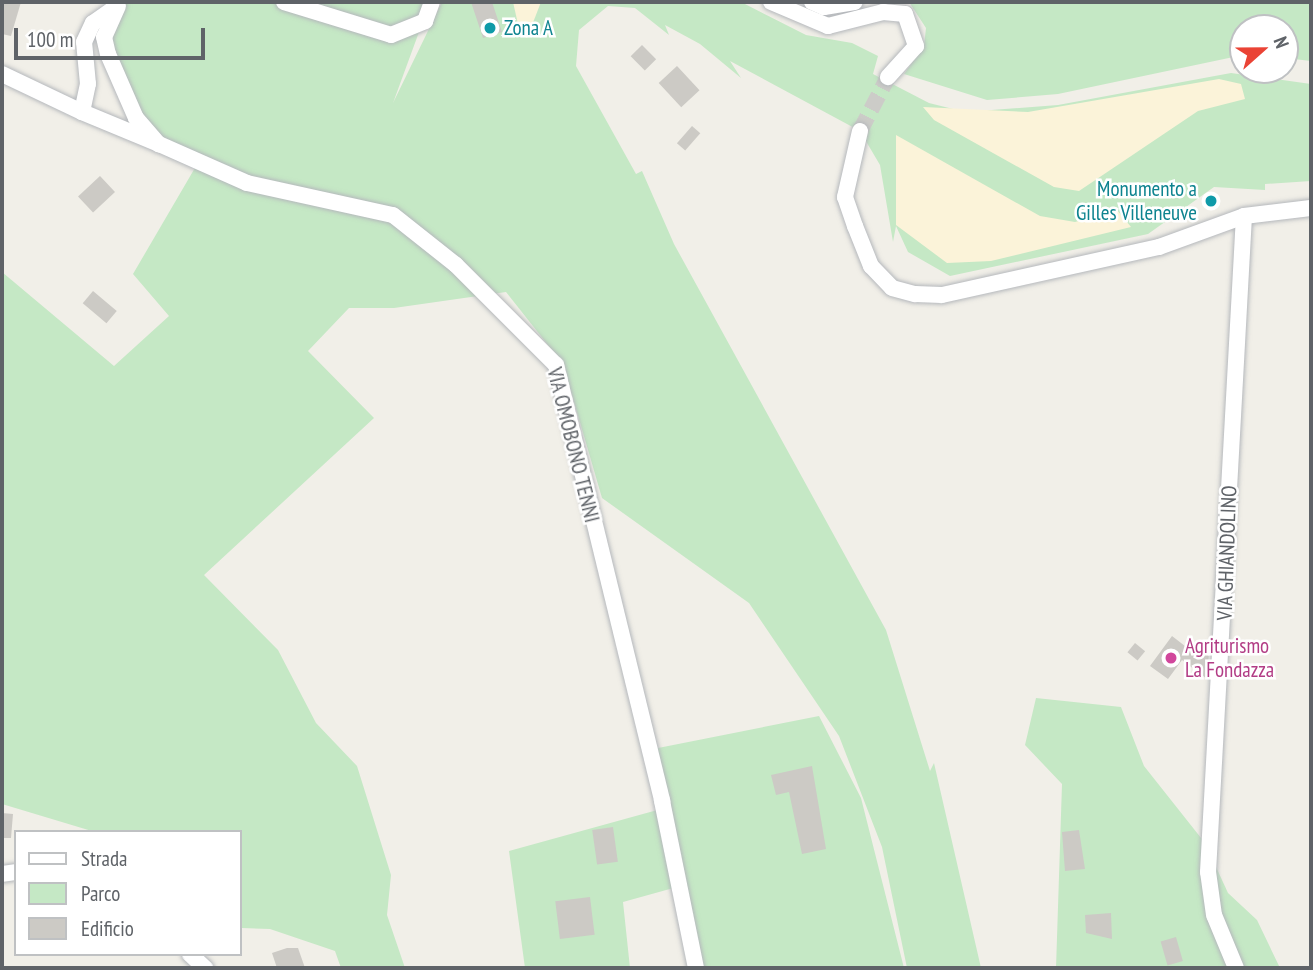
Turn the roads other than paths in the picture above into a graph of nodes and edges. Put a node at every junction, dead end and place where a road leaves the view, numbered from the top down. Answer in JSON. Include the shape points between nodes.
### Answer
{"nodes":[{"id":1,"x":284,"y":2,"type":"edge"},
{"id":2,"x":432,"y":2,"type":"edge"},
{"id":3,"x":771,"y":2,"type":"edge"},
{"id":4,"x":811,"y":2,"type":"edge"},
{"id":5,"x":855,"y":2,"type":"edge"},
{"id":6,"x":121,"y":4,"type":"edge"},
{"id":7,"x":2,"y":74,"type":"edge"},
{"id":8,"x":888,"y":77,"type":"tunnel mouth"},
{"id":9,"x":82,"y":112,"type":"junction"},
{"id":10,"x":860,"y":131,"type":"tunnel mouth"},
{"id":11,"x":159,"y":144,"type":"junction"},
{"id":12,"x":1311,"y":208,"type":"edge"},
{"id":13,"x":1244,"y":216,"type":"junction"},
{"id":14,"x":192,"y":956,"type":"edge"},
{"id":15,"x":205,"y":968,"type":"edge"},
{"id":16,"x":696,"y":968,"type":"edge"},
{"id":17,"x":1236,"y":968,"type":"edge"}],
"edges":[{"from":1,"to":2,"type":"street","via":[[391,35],[425,21]]},
{"from":3,"to":8,"type":"street","via":[[828,26],[883,12],[905,14],[916,46]]},
{"from":4,"to":5,"type":"street","via":[[824,7]]},
{"from":6,"to":9,"type":"street","via":[[93,23],[84,42],[88,84]]},
{"from":6,"to":11,"type":"street","name":"VIA OMOBONO TENNI","via":[[104,37],[108,54],[136,118]]},
{"from":7,"to":9,"type":"street"},
{"from":9,"to":11,"type":"street"},
{"from":10,"to":13,"type":"street","via":[[845,197],[871,266],[892,288],[915,294],[942,295],[1159,247]]},
{"from":11,"to":16,"type":"street","name":"VIA OMOBONO TENNI","via":[[247,183],[393,215],[456,265],[556,365]]},
{"from":12,"to":13,"type":"street"},
{"from":13,"to":17,"type":"street","name":"VIA GHIANDOLINO","via":[[1208,872],[1214,915]]},
{"from":14,"to":15,"type":"street"}]}
